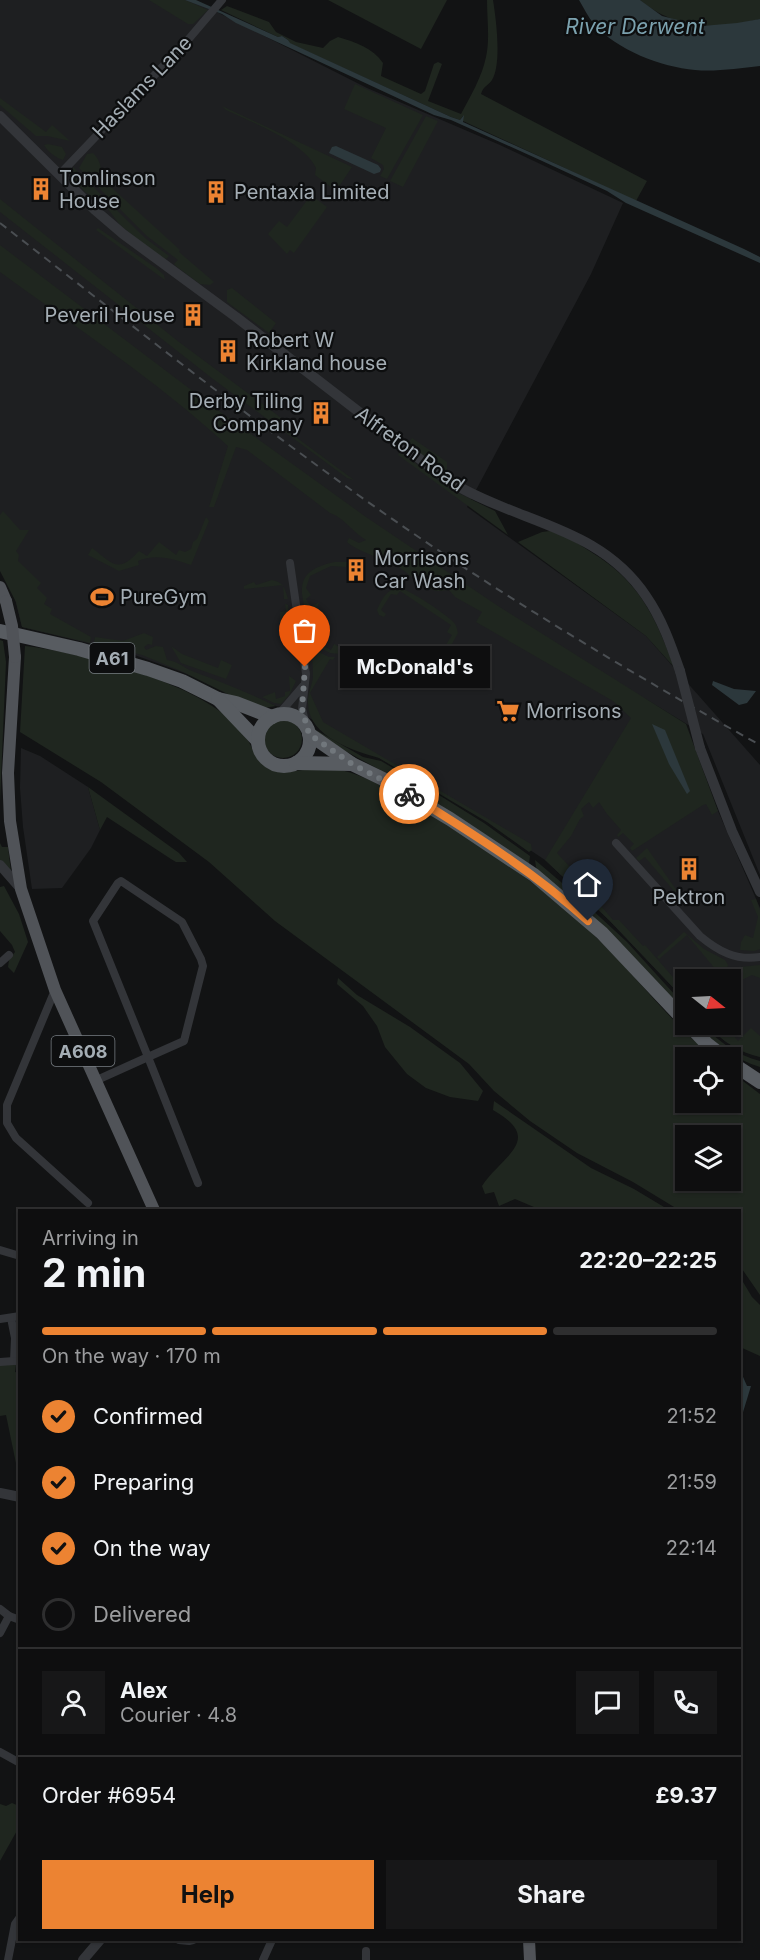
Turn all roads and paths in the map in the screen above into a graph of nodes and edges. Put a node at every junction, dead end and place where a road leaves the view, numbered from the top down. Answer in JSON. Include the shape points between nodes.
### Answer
{"nodes":[{"id":1,"x":222,"y":0,"type":"edge"},
{"id":2,"x":0,"y":116,"type":"edge"},
{"id":3,"x":60,"y":174,"type":"junction"},
{"id":4,"x":290,"y":563,"type":"dead end"},
{"id":5,"x":0,"y":587,"type":"edge"},
{"id":6,"x":0,"y":631,"type":"edge"},
{"id":7,"x":305,"y":683,"type":"junction"},
{"id":8,"x":219,"y":699,"type":"junction"},
{"id":9,"x":276,"y":715,"type":"junction"},
{"id":10,"x":307,"y":730,"type":"junction"},
{"id":11,"x":258,"y":741,"type":"junction"},
{"id":12,"x":296,"y":763,"type":"junction"},
{"id":13,"x":352,"y":764,"type":"junction"},
{"id":14,"x":5,"y":822,"type":"edge"},
{"id":15,"x":616,"y":843,"type":"dead end"},
{"id":16,"x":0,"y":866,"type":"edge"},
{"id":17,"x":21,"y":889,"type":"junction"},
{"id":18,"x":760,"y":892,"type":"edge"},
{"id":19,"x":9,"y":956,"type":"dead end"},
{"id":20,"x":760,"y":957,"type":"edge"},
{"id":21,"x":2,"y":965,"type":"edge"},
{"id":22,"x":55,"y":990,"type":"junction"},
{"id":23,"x":675,"y":1010,"type":"edge"},
{"id":24,"x":698,"y":1035,"type":"edge"},
{"id":25,"x":711,"y":1047,"type":"edge"},
{"id":26,"x":147,"y":1057,"type":"junction"},
{"id":27,"x":741,"y":1066,"type":"edge"},
{"id":28,"x":741,"y":1069,"type":"edge"},
{"id":29,"x":760,"y":1071,"type":"edge"},
{"id":30,"x":97,"y":1080,"type":"junction"},
{"id":31,"x":760,"y":1082,"type":"edge"},
{"id":32,"x":198,"y":1183,"type":"dead end"},
{"id":33,"x":88,"y":1203,"type":"dead end"},
{"id":34,"x":154,"y":1209,"type":"edge"},
{"id":35,"x":0,"y":1250,"type":"edge"},
{"id":36,"x":18,"y":1255,"type":"edge"},
{"id":37,"x":15,"y":1317,"type":"edge"},
{"id":38,"x":0,"y":1320,"type":"edge"},
{"id":39,"x":17,"y":1361,"type":"edge"},
{"id":40,"x":0,"y":1362,"type":"edge"},
{"id":41,"x":0,"y":1493,"type":"edge"},
{"id":42,"x":18,"y":1497,"type":"edge"},
{"id":43,"x":0,"y":1609,"type":"edge"},
{"id":44,"x":9,"y":1616,"type":"junction"},
{"id":45,"x":18,"y":1619,"type":"edge"},
{"id":46,"x":0,"y":1634,"type":"edge"},
{"id":47,"x":0,"y":1752,"type":"edge"},
{"id":48,"x":18,"y":1762,"type":"edge"},
{"id":49,"x":18,"y":1920,"type":"edge"},
{"id":50,"x":99,"y":1941,"type":"edge"},
{"id":51,"x":272,"y":1941,"type":"edge"},
{"id":52,"x":529,"y":1941,"type":"edge"},
{"id":53,"x":8,"y":1960,"type":"edge"},
{"id":54,"x":83,"y":1960,"type":"edge"},
{"id":55,"x":262,"y":1960,"type":"edge"},
{"id":56,"x":530,"y":1960,"type":"edge"}],
"edges":[{"from":1,"to":3,"type":"street","name":"Haslams Lane"},
{"from":2,"to":3,"type":"street","name":"Alfreton Road"},
{"from":3,"to":18,"type":"street","name":"Alfreton Road","bridge":true,"via":[[123,234],[450,481],[476,496],[570,533],[616,562],[637,583],[656,610],[680,671],[700,748]]},
{"from":4,"to":7,"type":"street"},
{"from":5,"to":14,"type":"main road","number":"A608","bridge":true,"via":[[12,626],[15,657]]},
{"from":6,"to":8,"type":"highway","number":"A61","via":[[133,664]]},
{"from":7,"to":9,"type":"street"},
{"from":7,"to":10,"type":"street","via":[[302,709]]},
{"from":8,"to":9,"type":"highway","number":"A61"},
{"from":8,"to":11,"type":"highway","number":"A61"},
{"from":9,"to":10,"type":"highway","via":[[294,716]]},
{"from":9,"to":11,"type":"highway","via":[[261,727]]},
{"from":10,"to":12,"type":"highway","via":[[307,750]]},
{"from":10,"to":13,"type":"highway"},
{"from":11,"to":12,"type":"highway","via":[[262,754],[273,763]]},
{"from":12,"to":13,"type":"highway"},
{"from":13,"to":23,"type":"highway","via":[[450,819],[534,875],[609,940]]},
{"from":14,"to":17,"type":"main road","number":"A608"},
{"from":15,"to":20,"type":"street","via":[[711,945],[735,956]]},
{"from":16,"to":17,"type":"street"},
{"from":17,"to":22,"type":"main road","number":"A608"},
{"from":19,"to":21,"type":"street"},
{"from":22,"to":30,"type":"main road","number":"A608"},
{"from":22,"to":33,"type":"street","via":[[9,1097],[5,1117],[16,1138]]},
{"from":24,"to":25,"type":"highway"},
{"from":26,"to":26,"type":"street","via":[[184,1041],[203,966],[182,922],[121,880],[93,921]]},
{"from":26,"to":30,"type":"street"},
{"from":26,"to":32,"type":"street"},
{"from":27,"to":29,"type":"highway"},
{"from":28,"to":31,"type":"highway"},
{"from":30,"to":34,"type":"main road","number":"A608"},
{"from":35,"to":36,"type":"street"},
{"from":37,"to":38,"type":"street"},
{"from":37,"to":39,"type":"street"},
{"from":39,"to":40,"type":"street"},
{"from":41,"to":42,"type":"street"},
{"from":43,"to":44,"type":"street"},
{"from":44,"to":45,"type":"street"},
{"from":44,"to":46,"type":"street"},
{"from":47,"to":48,"type":"street"},
{"from":49,"to":53,"type":"street","via":[[16,1941]]},
{"from":50,"to":54,"type":"street"},
{"from":51,"to":55,"type":"street"},
{"from":52,"to":56,"type":"main road"}]}
